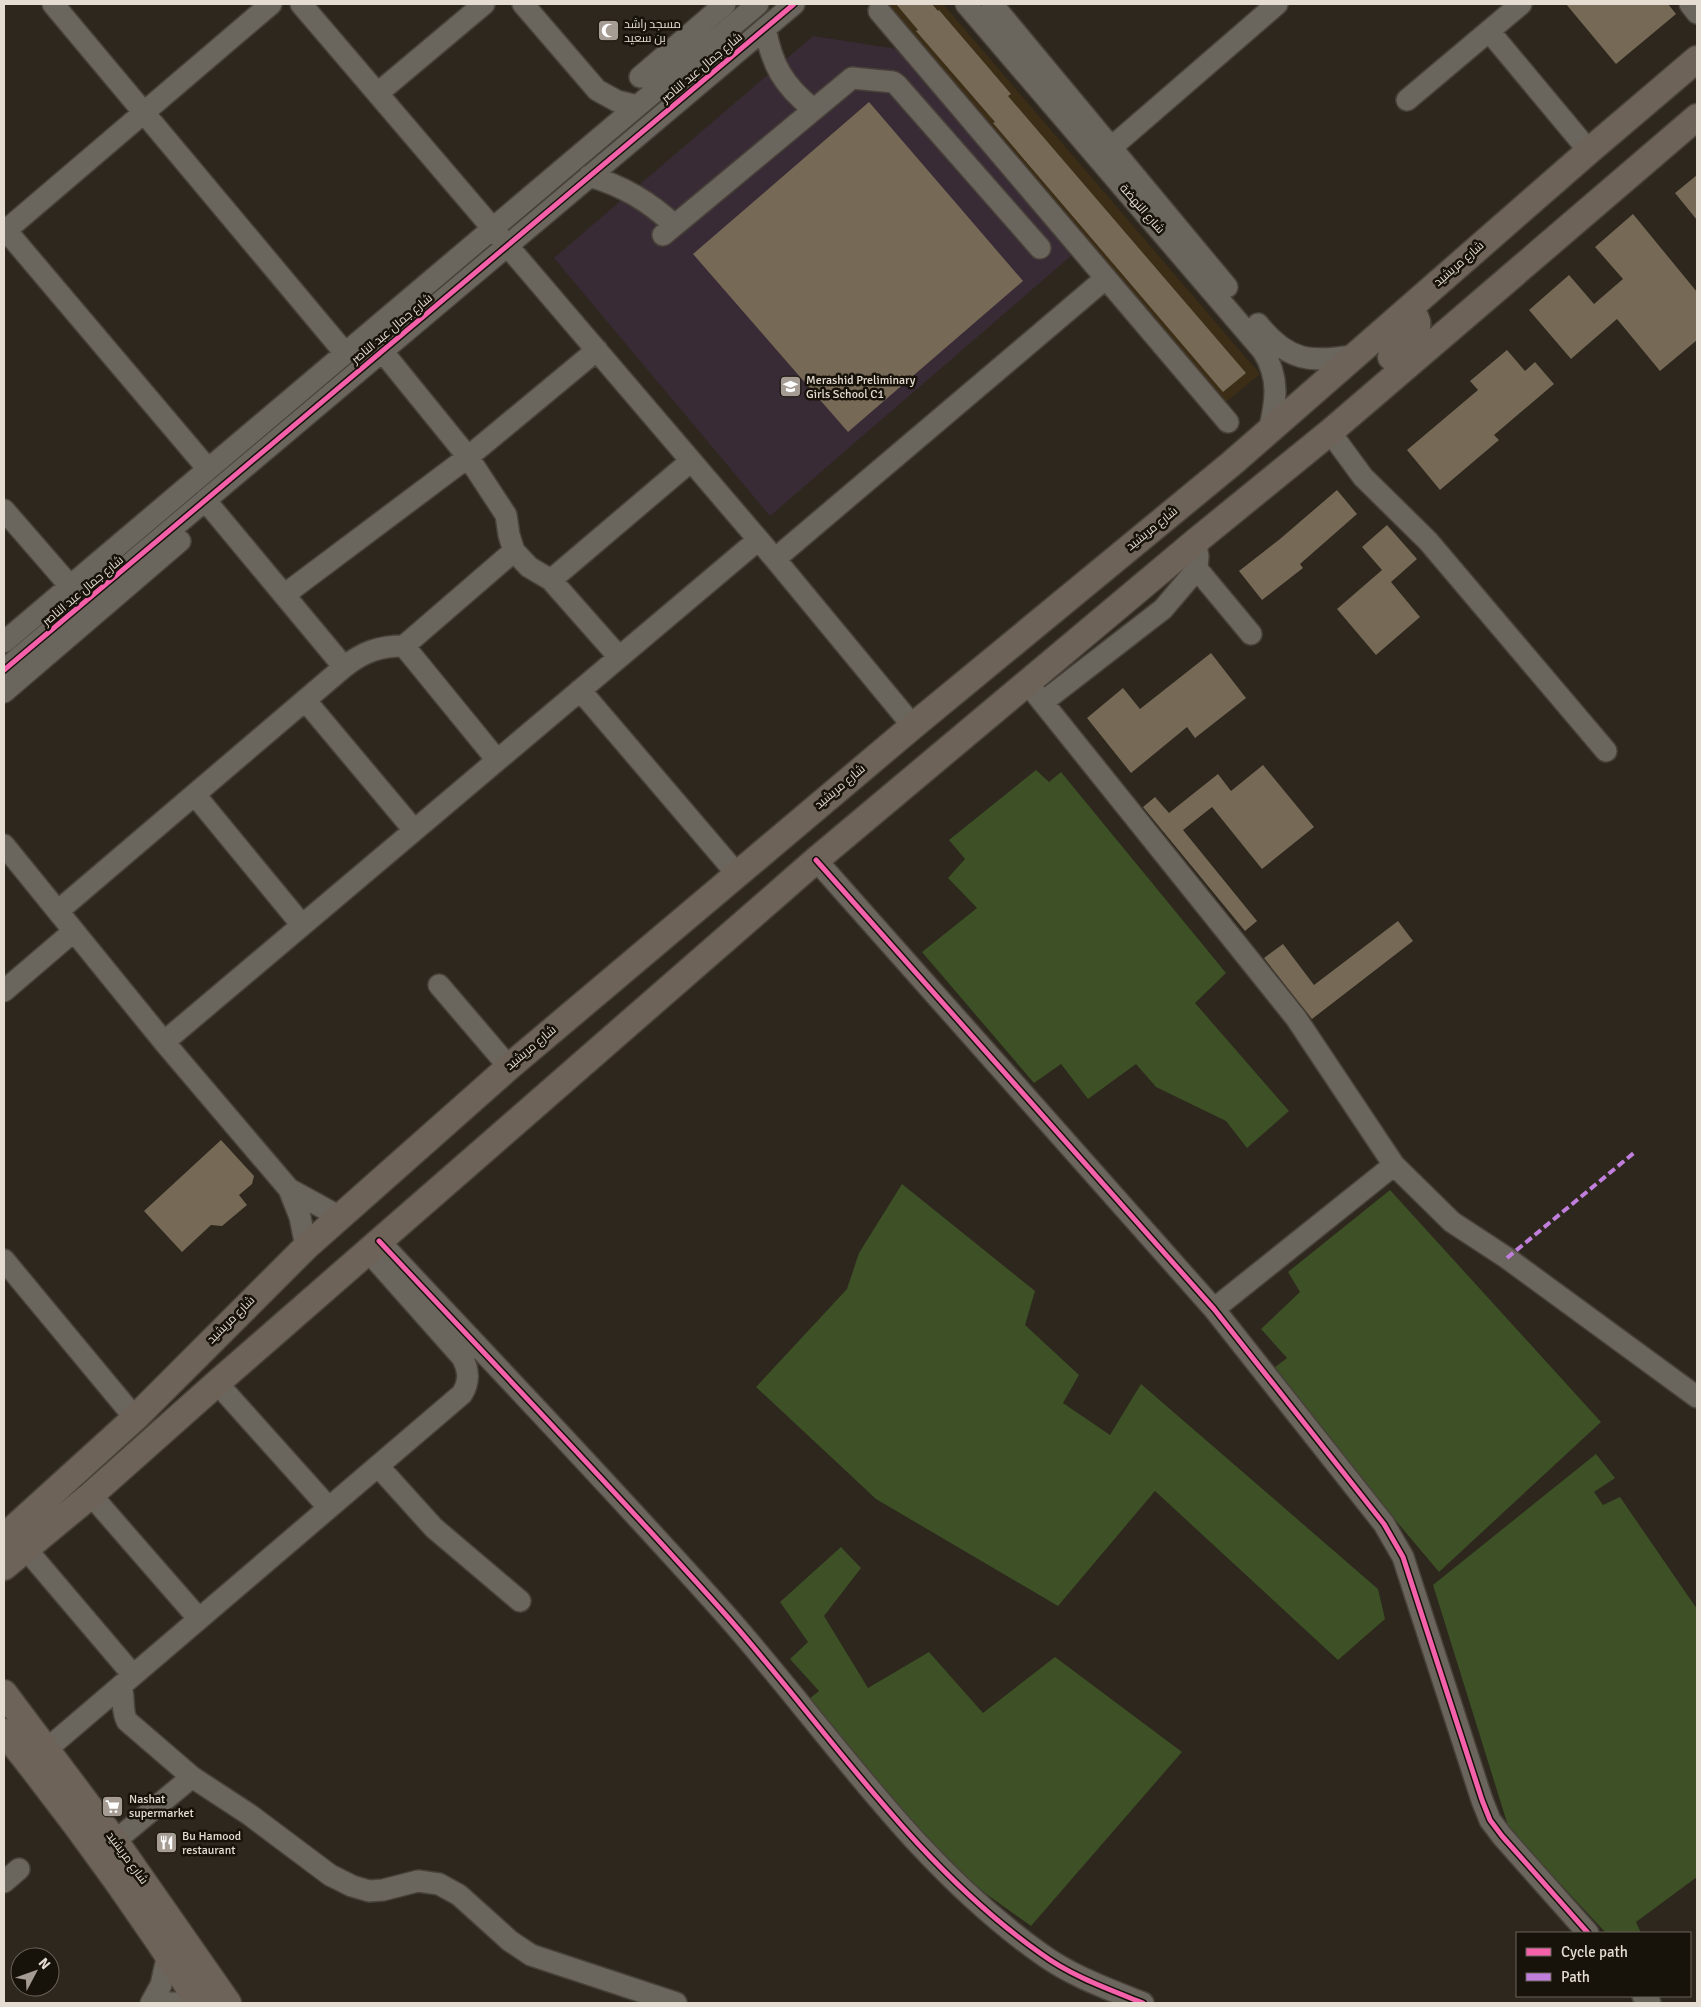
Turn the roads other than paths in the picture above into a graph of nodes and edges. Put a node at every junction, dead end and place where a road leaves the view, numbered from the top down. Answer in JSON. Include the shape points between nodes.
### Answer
{"nodes":[{"id":1,"x":53,"y":4,"type":"edge"},
{"id":2,"x":271,"y":4,"type":"edge"},
{"id":3,"x":300,"y":4,"type":"edge"},
{"id":4,"x":484,"y":4,"type":"edge"},
{"id":5,"x":523,"y":4,"type":"edge"},
{"id":6,"x":724,"y":4,"type":"edge"},
{"id":7,"x":758,"y":4,"type":"edge"},
{"id":8,"x":794,"y":4,"type":"edge"},
{"id":9,"x":966,"y":4,"type":"edge"},
{"id":10,"x":992,"y":4,"type":"edge"},
{"id":11,"x":1277,"y":4,"type":"edge"},
{"id":12,"x":1521,"y":4,"type":"edge"},
{"id":13,"x":1690,"y":4,"type":"edge"},
{"id":14,"x":879,"y":12,"type":"dead end"},
{"id":15,"x":1697,"y":13,"type":"edge"},
{"id":16,"x":765,"y":28,"type":"junction"},
{"id":17,"x":1489,"y":31,"type":"junction"},
{"id":18,"x":1697,"y":59,"type":"edge"},
{"id":19,"x":640,"y":77,"type":"dead end"},
{"id":20,"x":596,"y":90,"type":"junction"},
{"id":21,"x":378,"y":93,"type":"junction"},
{"id":22,"x":1407,"y":100,"type":"dead end"},
{"id":23,"x":637,"y":106,"type":"junction"},
{"id":24,"x":813,"y":109,"type":"junction"},
{"id":25,"x":144,"y":112,"type":"junction"},
{"id":26,"x":1697,"y":117,"type":"edge"},
{"id":27,"x":604,"y":134,"type":"junction"},
{"id":28,"x":1112,"y":146,"type":"junction"},
{"id":29,"x":1589,"y":151,"type":"junction"},
{"id":30,"x":589,"y":176,"type":"junction"},
{"id":31,"x":493,"y":228,"type":"junction"},
{"id":32,"x":4,"y":230,"type":"edge"},
{"id":33,"x":507,"y":246,"type":"junction"},
{"id":34,"x":1040,"y":248,"type":"dead end"},
{"id":35,"x":1106,"y":278,"type":"junction"},
{"id":36,"x":1407,"y":311,"type":"junction"},
{"id":37,"x":596,"y":350,"type":"junction"},
{"id":38,"x":382,"y":351,"type":"junction"},
{"id":39,"x":345,"y":353,"type":"junction"},
{"id":40,"x":1357,"y":355,"type":"junction"},
{"id":41,"x":1364,"y":401,"type":"junction"},
{"id":42,"x":1228,"y":422,"type":"dead end"},
{"id":43,"x":1269,"y":431,"type":"junction"},
{"id":44,"x":1330,"y":432,"type":"junction"},
{"id":45,"x":468,"y":456,"type":"junction"},
{"id":46,"x":692,"y":461,"type":"junction"},
{"id":47,"x":1231,"y":464,"type":"junction"},
{"id":48,"x":208,"y":470,"type":"junction"},
{"id":49,"x":210,"y":506,"type":"junction"},
{"id":50,"x":4,"y":510,"type":"edge"},
{"id":51,"x":758,"y":540,"type":"junction"},
{"id":52,"x":1195,"y":542,"type":"junction"},
{"id":53,"x":514,"y":551,"type":"junction"},
{"id":54,"x":775,"y":559,"type":"junction"},
{"id":55,"x":1197,"y":569,"type":"junction"},
{"id":56,"x":551,"y":580,"type":"junction"},
{"id":57,"x":70,"y":586,"type":"junction"},
{"id":58,"x":284,"y":595,"type":"junction"},
{"id":59,"x":1251,"y":634,"type":"dead end"},
{"id":60,"x":4,"y":642,"type":"edge"},
{"id":61,"x":404,"y":646,"type":"junction"},
{"id":62,"x":619,"y":657,"type":"junction"},
{"id":63,"x":344,"y":668,"type":"junction"},
{"id":64,"x":4,"y":670,"type":"edge"},
{"id":65,"x":580,"y":690,"type":"junction"},
{"id":66,"x":4,"y":692,"type":"edge"},
{"id":67,"x":1036,"y":693,"type":"junction"},
{"id":68,"x":305,"y":700,"type":"junction"},
{"id":69,"x":913,"y":726,"type":"junction"},
{"id":70,"x":1606,"y":751,"type":"dead end"},
{"id":71,"x":497,"y":760,"type":"junction"},
{"id":72,"x":195,"y":795,"type":"junction"},
{"id":73,"x":414,"y":830,"type":"junction"},
{"id":74,"x":4,"y":845,"type":"edge"},
{"id":75,"x":816,"y":860,"type":"junction"},
{"id":76,"x":737,"y":874,"type":"junction"},
{"id":77,"x":58,"y":911,"type":"junction"},
{"id":78,"x":302,"y":925,"type":"junction"},
{"id":79,"x":74,"y":930,"type":"junction"},
{"id":80,"x":439,"y":985,"type":"dead end"},
{"id":81,"x":4,"y":992,"type":"edge"},
{"id":82,"x":164,"y":1042,"type":"junction"},
{"id":83,"x":509,"y":1067,"type":"junction"},
{"id":84,"x":1394,"y":1165,"type":"junction"},
{"id":85,"x":289,"y":1189,"type":"junction"},
{"id":86,"x":340,"y":1217,"type":"junction"},
{"id":87,"x":374,"y":1246,"type":"junction"},
{"id":88,"x":306,"y":1247,"type":"junction"},
{"id":89,"x":4,"y":1260,"type":"edge"},
{"id":90,"x":1214,"y":1309,"type":"junction"},
{"id":91,"x":230,"y":1321,"type":"junction"},
{"id":92,"x":253,"y":1352,"type":"junction"},
{"id":93,"x":217,"y":1382,"type":"junction"},
{"id":94,"x":1697,"y":1397,"type":"edge"},
{"id":95,"x":135,"y":1418,"type":"junction"},
{"id":96,"x":378,"y":1466,"type":"junction"},
{"id":97,"x":92,"y":1495,"type":"junction"},
{"id":98,"x":329,"y":1508,"type":"junction"},
{"id":99,"x":15,"y":1543,"type":"edge"},
{"id":100,"x":4,"y":1567,"type":"edge"},
{"id":101,"x":520,"y":1601,"type":"dead end"},
{"id":102,"x":198,"y":1619,"type":"junction"},
{"id":103,"x":127,"y":1680,"type":"junction"},
{"id":104,"x":4,"y":1692,"type":"edge"},
{"id":105,"x":4,"y":1732,"type":"edge"},
{"id":106,"x":47,"y":1749,"type":"junction"},
{"id":107,"x":192,"y":1777,"type":"junction"},
{"id":108,"x":115,"y":1841,"type":"junction"},
{"id":109,"x":1587,"y":1932,"type":"edge"},
{"id":110,"x":168,"y":1954,"type":"junction"},
{"id":111,"x":151,"y":2003,"type":"edge"},
{"id":112,"x":168,"y":2003,"type":"edge"},
{"id":113,"x":199,"y":2003,"type":"edge"},
{"id":114,"x":228,"y":2003,"type":"edge"},
{"id":115,"x":676,"y":2003,"type":"edge"},
{"id":116,"x":1143,"y":2003,"type":"edge"}],
"edges":[{"from":1,"to":25,"type":"street"},
{"from":2,"to":25,"type":"street"},
{"from":3,"to":21,"type":"street"},
{"from":4,"to":21,"type":"street"},
{"from":5,"to":20,"type":"street"},
{"from":6,"to":19,"type":"street"},
{"from":7,"to":23,"type":"street","name":"شارع جمال عبد الناصر"},
{"from":8,"to":16,"type":"street","name":"شارع جمال عبد الناصر"},
{"from":9,"to":43,"type":"street","name":"شارع النهضة","via":[[1263,351],[1273,368],[1276,388]]},
{"from":10,"to":28,"type":"street","name":"شارع النهضة"},
{"from":11,"to":28,"type":"street"},
{"from":12,"to":17,"type":"street"},
{"from":13,"to":15,"type":"street"},
{"from":14,"to":35,"type":"street"},
{"from":16,"to":24,"type":"street","via":[[770,52],[780,74],[794,94]]},
{"from":16,"to":30,"type":"street","name":"شارع جمال عبد الناصر"},
{"from":17,"to":22,"type":"street"},
{"from":17,"to":29,"type":"street"},
{"from":18,"to":29,"type":"main road","name":"شارع مريشيد"},
{"from":20,"to":23,"type":"street","via":[[617,102]]},
{"from":20,"to":27,"type":"street","via":[[604,113]]},
{"from":21,"to":31,"type":"street"},
{"from":23,"to":27,"type":"street","name":"شارع جمال عبد الناصر"},
{"from":24,"to":30,"type":"street","via":[[668,230],[638,195]]},
{"from":24,"to":34,"type":"street","via":[[852,78],[893,82]]},
{"from":25,"to":32,"type":"street"},
{"from":25,"to":39,"type":"street"},
{"from":26,"to":41,"type":"main road","name":"شارع مريشيد"},
{"from":27,"to":31,"type":"street","name":"شارع جمال عبد الناصر"},
{"from":28,"to":40,"type":"street","name":"شارع النهضة","via":[[1278,346],[1308,360]]},
{"from":29,"to":36,"type":"main road","name":"شارع مريشيد"},
{"from":30,"to":33,"type":"street","name":"شارع جمال عبد الناصر"},
{"from":31,"to":33,"type":"street"},
{"from":31,"to":39,"type":"street","name":"شارع جمال عبد الناصر"},
{"from":32,"to":48,"type":"street"},
{"from":33,"to":37,"type":"street"},
{"from":33,"to":38,"type":"street","name":"شارع جمال عبد الناصر"},
{"from":35,"to":42,"type":"street"},
{"from":35,"to":54,"type":"street"},
{"from":36,"to":40,"type":"main road","name":"شارع مريشيد"},
{"from":36,"to":41,"type":"main road","via":[[1415,317],[1416,332],[1372,378]]},
{"from":37,"to":45,"type":"street"},
{"from":37,"to":46,"type":"street"},
{"from":38,"to":45,"type":"street"},
{"from":38,"to":49,"type":"street","name":"شارع جمال عبد الناصر"},
{"from":39,"to":48,"type":"street","name":"شارع جمال عبد الناصر"},
{"from":40,"to":43,"type":"main road","name":"شارع مريشيد"},
{"from":41,"to":44,"type":"main road","name":"شارع مريشيد"},
{"from":43,"to":47,"type":"main road","name":"شارع مريشيد"},
{"from":44,"to":52,"type":"main road","name":"شارع مريشيد"},
{"from":44,"to":70,"type":"street","via":[[1374,489],[1428,541]]},
{"from":45,"to":53,"type":"street","via":[[506,515]]},
{"from":45,"to":58,"type":"street"},
{"from":46,"to":51,"type":"street"},
{"from":46,"to":56,"type":"street"},
{"from":47,"to":52,"type":"main road","via":[[1214,492],[1189,515],[1188,528]]},
{"from":47,"to":69,"type":"main road","name":"شارع مريشيد"},
{"from":48,"to":57,"type":"street","name":"شارع جمال عبد الناصر"},
{"from":49,"to":58,"type":"street"},
{"from":49,"to":64,"type":"street","name":"شارع جمال عبد الناصر"},
{"from":49,"to":66,"type":"street"},
{"from":50,"to":57,"type":"street"},
{"from":51,"to":54,"type":"street"},
{"from":51,"to":62,"type":"street"},
{"from":52,"to":55,"type":"street"},
{"from":52,"to":67,"type":"main road","name":"شارع مريشيد"},
{"from":53,"to":56,"type":"street","via":[[529,568]]},
{"from":53,"to":61,"type":"street"},
{"from":54,"to":69,"type":"street"},
{"from":55,"to":59,"type":"street"},
{"from":55,"to":67,"type":"street","via":[[1163,609]]},
{"from":56,"to":62,"type":"street"},
{"from":57,"to":60,"type":"street","name":"شارع جمال عبد الناصر"},
{"from":58,"to":63,"type":"street"},
{"from":61,"to":63,"type":"street","via":[[375,648],[359,655]]},
{"from":61,"to":71,"type":"street"},
{"from":62,"to":65,"type":"street"},
{"from":63,"to":68,"type":"street"},
{"from":65,"to":71,"type":"street"},
{"from":65,"to":76,"type":"street"},
{"from":67,"to":75,"type":"main road","name":"شارع مريشيد"},
{"from":67,"to":84,"type":"street","via":[[1291,1010]]},
{"from":68,"to":72,"type":"street"},
{"from":68,"to":73,"type":"street"},
{"from":69,"to":76,"type":"main road","name":"شارع مريشيد"},
{"from":71,"to":73,"type":"street"},
{"from":72,"to":77,"type":"street"},
{"from":72,"to":78,"type":"street"},
{"from":73,"to":78,"type":"street"},
{"from":74,"to":77,"type":"street"},
{"from":75,"to":87,"type":"main road","name":"شارع مريشيد"},
{"from":75,"to":90,"type":"street"},
{"from":76,"to":83,"type":"main road","name":"شارع مريشيد"},
{"from":77,"to":79,"type":"street"},
{"from":78,"to":82,"type":"street"},
{"from":79,"to":81,"type":"street"},
{"from":79,"to":82,"type":"street"},
{"from":80,"to":83,"type":"street"},
{"from":82,"to":85,"type":"street"},
{"from":83,"to":86,"type":"main road","name":"شارع مريشيد"},
{"from":84,"to":90,"type":"street"},
{"from":84,"to":94,"type":"street","via":[[1452,1222],[1507,1258]]},
{"from":85,"to":86,"type":"street"},
{"from":85,"to":88,"type":"street","via":[[300,1217]]},
{"from":86,"to":88,"type":"main road","name":"شارع مريشيد"},
{"from":87,"to":92,"type":"main road","name":"شارع مريشيد"},
{"from":87,"to":96,"type":"street","via":[[457,1350],[468,1372],[462,1394]]},
{"from":87,"to":116,"type":"street","via":[[725,1615],[927,1855],[984,1909],[1041,1954],[1077,1976]]},
{"from":88,"to":91,"type":"main road","name":"شارع مريشيد"},
{"from":89,"to":95,"type":"street"},
{"from":90,"to":109,"type":"street","via":[[1384,1524],[1396,1544],[1490,1820]]},
{"from":91,"to":92,"type":"main road","via":[[238,1344]]},
{"from":91,"to":95,"type":"main road","name":"شارع مريشيد"},
{"from":92,"to":93,"type":"main road","name":"شارع مريشيد"},
{"from":93,"to":97,"type":"main road","name":"شارع مريشيد"},
{"from":93,"to":98,"type":"street"},
{"from":95,"to":99,"type":"main road","name":"شارع مريشيد"},
{"from":96,"to":98,"type":"street"},
{"from":96,"to":101,"type":"street","via":[[434,1528]]},
{"from":97,"to":99,"type":"main road","name":"شارع مريشيد"},
{"from":97,"to":102,"type":"street"},
{"from":98,"to":102,"type":"street"},
{"from":99,"to":100,"type":"main road","name":"شارع مريشيد"},
{"from":99,"to":103,"type":"street"},
{"from":102,"to":103,"type":"street"},
{"from":103,"to":106,"type":"street"},
{"from":103,"to":107,"type":"street","via":[[123,1711],[127,1721]]},
{"from":104,"to":106,"type":"main road","name":"شارع مريشيد"},
{"from":105,"to":110,"type":"main road","name":"شارع مريشيد","via":[[81,1830]]},
{"from":106,"to":108,"type":"main road","name":"شارع مريشيد"},
{"from":107,"to":108,"type":"street"},
{"from":107,"to":115,"type":"street","via":[[250,1815],[330,1875],[352,1886],[369,1891],[418,1881],[439,1884],[459,1895],[510,1941],[531,1954]]},
{"from":108,"to":114,"type":"main road","name":"شارع مريشيد"},
{"from":110,"to":111,"type":"street","via":[[161,1985]]},
{"from":110,"to":113,"type":"main road","name":"شارع مريشيد"},
{"from":112,"to":113,"type":"street"}]}
